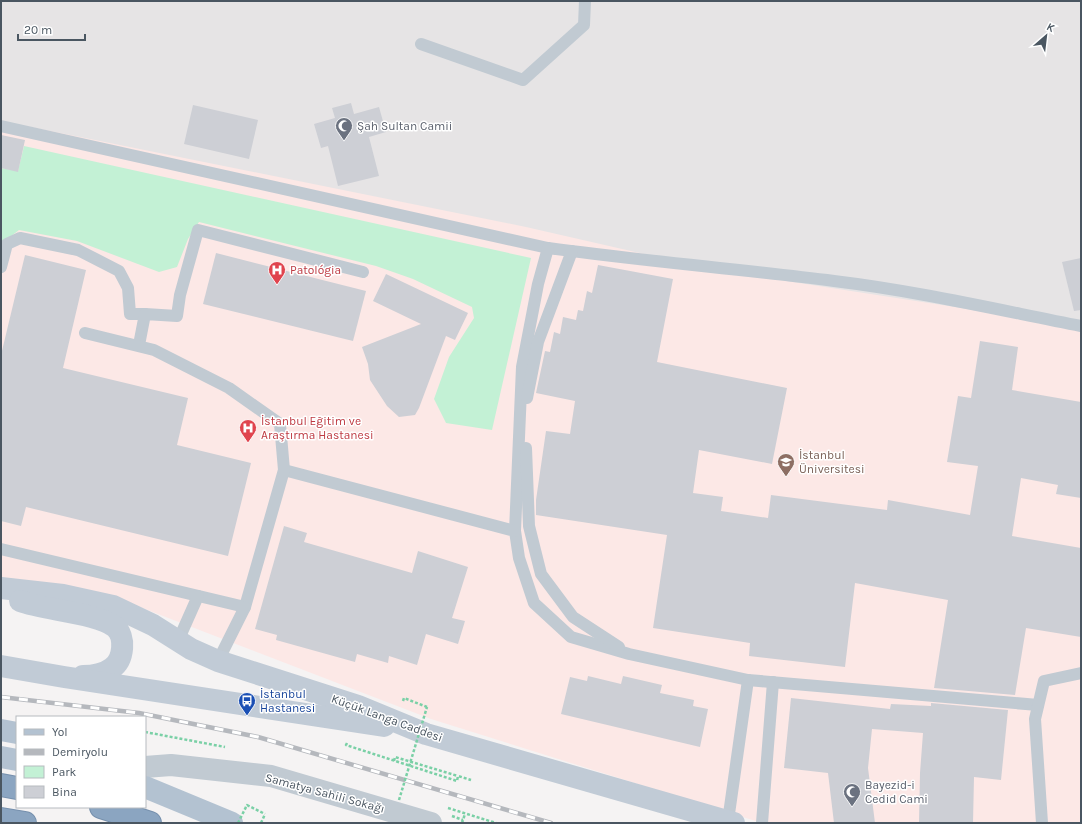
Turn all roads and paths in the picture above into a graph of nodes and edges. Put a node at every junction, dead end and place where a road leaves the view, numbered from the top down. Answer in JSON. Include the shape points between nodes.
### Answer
{"nodes":[{"id":1,"x":585,"y":1,"type":"edge"},
{"id":2,"x":421,"y":44,"type":"dead end"},
{"id":3,"x":1,"y":126,"type":"edge"},
{"id":4,"x":548,"y":248,"type":"junction"},
{"id":5,"x":572,"y":251,"type":"junction"},
{"id":6,"x":1,"y":267,"type":"edge"},
{"id":7,"x":363,"y":272,"type":"dead end"},
{"id":8,"x":145,"y":314,"type":"junction"},
{"id":9,"x":1081,"y":326,"type":"edge"},
{"id":10,"x":85,"y":333,"type":"dead end"},
{"id":11,"x":139,"y":345,"type":"junction"},
{"id":12,"x":284,"y":470,"type":"junction"},
{"id":13,"x":515,"y":531,"type":"junction"},
{"id":14,"x":1,"y":549,"type":"edge"},
{"id":15,"x":1,"y":588,"type":"edge"},
{"id":16,"x":1,"y":593,"type":"edge"},
{"id":17,"x":198,"y":596,"type":"junction"},
{"id":18,"x":245,"y":607,"type":"junction"},
{"id":19,"x":178,"y":641,"type":"junction"},
{"id":20,"x":630,"y":654,"type":"junction"},
{"id":21,"x":218,"y":661,"type":"junction"},
{"id":22,"x":1,"y":666,"type":"edge"},
{"id":23,"x":1081,"y":673,"type":"edge"},
{"id":24,"x":64,"y":677,"type":"junction"},
{"id":25,"x":748,"y":680,"type":"junction"},
{"id":26,"x":773,"y":682,"type":"junction"},
{"id":27,"x":1038,"y":705,"type":"junction"},
{"id":28,"x":427,"y":707,"type":"dead end"},
{"id":29,"x":1,"y":730,"type":"edge"},
{"id":30,"x":16,"y":733,"type":"edge"},
{"id":31,"x":426,"y":734,"type":"junction"},
{"id":32,"x":1,"y":757,"type":"edge"},
{"id":33,"x":16,"y":760,"type":"edge"},
{"id":34,"x":394,"y":761,"type":"dead end"},
{"id":35,"x":410,"y":762,"type":"junction"},
{"id":36,"x":146,"y":767,"type":"edge"},
{"id":37,"x":458,"y":776,"type":"dead end"},
{"id":38,"x":1,"y":785,"type":"edge"},
{"id":39,"x":16,"y":788,"type":"edge"},
{"id":40,"x":146,"y":788,"type":"edge"},
{"id":41,"x":399,"y":800,"type":"dead end"},
{"id":42,"x":104,"y":808,"type":"edge"},
{"id":43,"x":465,"y":814,"type":"dead end"},
{"id":44,"x":1,"y":819,"type":"edge"},
{"id":45,"x":731,"y":822,"type":"edge"},
{"id":46,"x":25,"y":823,"type":"edge"},
{"id":47,"x":150,"y":823,"type":"edge"},
{"id":48,"x":232,"y":823,"type":"edge"},
{"id":49,"x":238,"y":823,"type":"edge"},
{"id":50,"x":261,"y":823,"type":"edge"},
{"id":51,"x":431,"y":823,"type":"edge"},
{"id":52,"x":462,"y":823,"type":"edge"},
{"id":53,"x":762,"y":823,"type":"edge"},
{"id":54,"x":1042,"y":823,"type":"edge"}],
"edges":[{"from":1,"to":2,"type":"lane","via":[[584,25],[523,80]]},
{"from":3,"to":4,"type":"lane"},
{"from":4,"to":5,"type":"lane"},
{"from":4,"to":13,"type":"lane","via":[[538,284],[522,366]]},
{"from":5,"to":9,"type":"lane","via":[[835,281]]},
{"from":5,"to":20,"type":"lane","via":[[538,342],[528,392],[525,434],[529,526],[541,574],[573,616]]},
{"from":6,"to":8,"type":"lane","via":[[7,244],[20,238],[78,250],[119,271],[128,288],[130,314]]},
{"from":7,"to":8,"type":"lane","via":[[198,230],[180,295],[177,316]]},
{"from":8,"to":11,"type":"lane"},
{"from":10,"to":11,"type":"lane"},
{"from":11,"to":12,"type":"lane","via":[[229,388],[280,424]]},
{"from":12,"to":13,"type":"lane"},
{"from":12,"to":18,"type":"lane"},
{"from":13,"to":20,"type":"lane","via":[[519,558],[534,603],[571,637]]},
{"from":14,"to":17,"type":"lane"},
{"from":15,"to":19,"type":"street","name":"Küçük Langa Caddesi","via":[[63,595],[113,606],[153,625]]},
{"from":16,"to":24,"type":"street","via":[[31,605],[95,618],[115,627],[122,639],[120,658],[113,668],[95,676]]},
{"from":17,"to":18,"type":"lane"},
{"from":17,"to":19,"type":"lane"},
{"from":18,"to":21,"type":"lane"},
{"from":19,"to":21,"type":"street","name":"Küçük Langa Caddesi"},
{"from":20,"to":25,"type":"lane"},
{"from":21,"to":31,"type":"street","name":"Küçük Langa Caddesi","via":[[358,706]]},
{"from":22,"to":24,"type":"street"},
{"from":23,"to":27,"type":"lane","via":[[1044,681]]},
{"from":24,"to":31,"type":"street"},
{"from":25,"to":26,"type":"lane"},
{"from":25,"to":45,"type":"lane"},
{"from":26,"to":27,"type":"lane"},
{"from":26,"to":53,"type":"lane"},
{"from":27,"to":54,"type":"lane","via":[[1035,719]]},
{"from":28,"to":35,"type":"path","bridge":true},
{"from":29,"to":30,"type":"main road"},
{"from":31,"to":45,"type":"street","name":"Küçük Langa Caddesi"},
{"from":32,"to":33,"type":"main road"},
{"from":34,"to":35,"type":"path","via":[[395,757]]},
{"from":35,"to":37,"type":"path"},
{"from":35,"to":41,"type":"path","bridge":true},
{"from":36,"to":51,"type":"street","name":"Samatya Sahili Sokağı","via":[[171,766],[271,776]]},
{"from":38,"to":39,"type":"highway"},
{"from":40,"to":48,"type":"main road"},
{"from":42,"to":47,"type":"highway"},
{"from":43,"to":52,"type":"path"},
{"from":44,"to":46,"type":"highway"},
{"from":49,"to":50,"type":"path","bridge":true,"via":[[247,805],[265,814]]}]}
